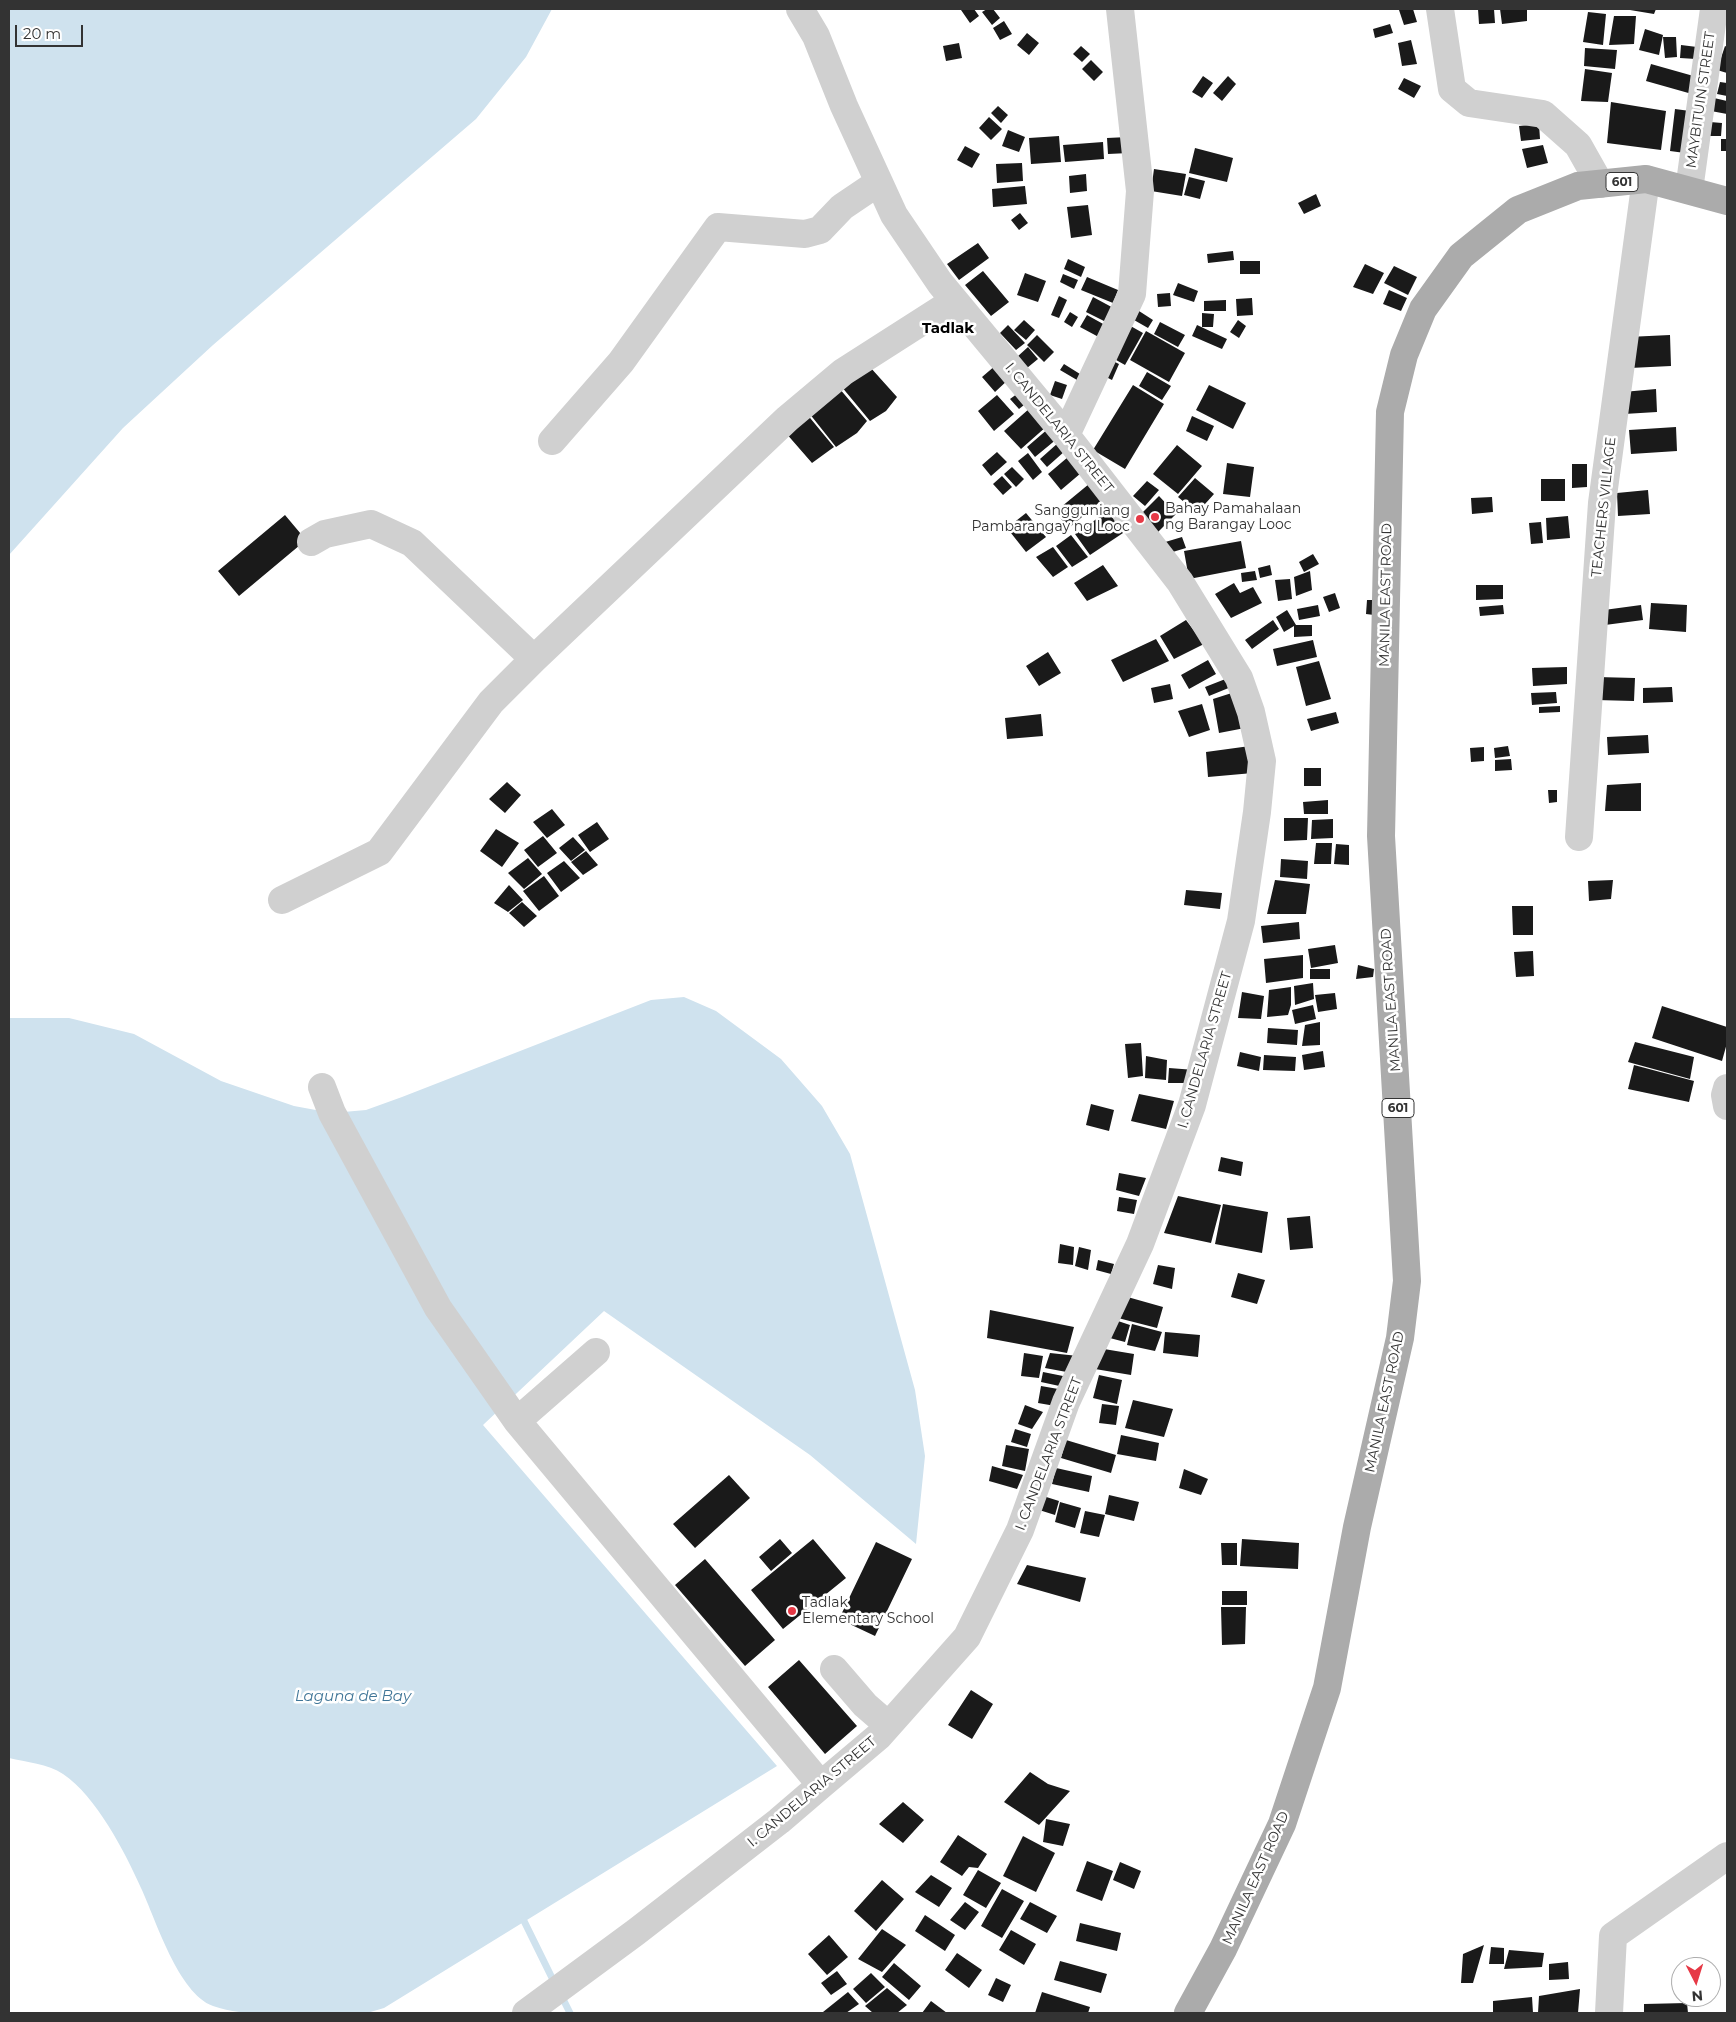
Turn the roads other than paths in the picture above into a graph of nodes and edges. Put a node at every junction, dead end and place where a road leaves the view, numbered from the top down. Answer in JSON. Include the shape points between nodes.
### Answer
{"nodes":[{"id":1,"x":800,"y":9,"type":"edge"},
{"id":2,"x":1120,"y":9,"type":"edge"},
{"id":3,"x":1440,"y":9,"type":"edge"},
{"id":4,"x":1714,"y":9,"type":"edge"},
{"id":5,"x":1646,"y":179,"type":"junction"},
{"id":6,"x":879,"y":182,"type":"junction"},
{"id":7,"x":1600,"y":184,"type":"junction"},
{"id":8,"x":1689,"y":190,"type":"junction"},
{"id":9,"x":1727,"y":201,"type":"edge"},
{"id":10,"x":954,"y":301,"type":"junction"},
{"id":11,"x":1066,"y":435,"type":"junction"},
{"id":12,"x":552,"y":442,"type":"dead end"},
{"id":13,"x":311,"y":542,"type":"dead end"},
{"id":14,"x":534,"y":658,"type":"junction"},
{"id":15,"x":1579,"y":837,"type":"dead end"},
{"id":16,"x":282,"y":900,"type":"dead end"},
{"id":17,"x":322,"y":1087,"type":"dead end"},
{"id":18,"x":1727,"y":1088,"type":"edge"},
{"id":19,"x":1727,"y":1106,"type":"edge"},
{"id":20,"x":596,"y":1352,"type":"dead end"},
{"id":21,"x":517,"y":1421,"type":"junction"},
{"id":22,"x":834,"y":1669,"type":"dead end"},
{"id":23,"x":888,"y":1725,"type":"junction"},
{"id":24,"x":821,"y":1785,"type":"junction"},
{"id":25,"x":1727,"y":1856,"type":"edge"},
{"id":26,"x":526,"y":2013,"type":"edge"},
{"id":27,"x":1188,"y":2013,"type":"edge"},
{"id":28,"x":1610,"y":2013,"type":"edge"}],
"edges":[{"from":1,"to":6,"type":"street","name":"I. CANDELARIA STREET","via":[[816,36]]},
{"from":2,"to":11,"type":"street","via":[[1140,191],[1132,294]]},
{"from":3,"to":7,"type":"street","via":[[1452,89],[1469,103],[1543,114],[1578,145]]},
{"from":4,"to":8,"type":"street","name":"MAYBITUIN STREET"},
{"from":5,"to":7,"type":"main road","name":"MANILA EAST ROAD","number":"601"},
{"from":5,"to":8,"type":"main road","name":"MANILA EAST ROAD","number":"601"},
{"from":5,"to":15,"type":"street","name":"TEACHERS VILLAGE","via":[[1602,503]]},
{"from":6,"to":10,"type":"street","name":"I. CANDELARIA STREET","via":[[894,215]]},
{"from":6,"to":12,"type":"street","via":[[842,207],[820,230],[806,234],[718,227],[621,362]]},
{"from":7,"to":27,"type":"main road","name":"MANILA EAST ROAD","number":"601","via":[[1578,186],[1518,210],[1461,256],[1423,308],[1404,355],[1390,412],[1381,836],[1407,1281],[1400,1338],[1357,1527],[1327,1688],[1282,1824],[1224,1949]]},
{"from":8,"to":9,"type":"main road","name":"MANILA EAST ROAD","number":"601"},
{"from":10,"to":11,"type":"street","name":"I. CANDELARIA STREET"},
{"from":10,"to":14,"type":"street","via":[[843,372],[787,419]]},
{"from":11,"to":23,"type":"street","name":"I. CANDELARIA STREET","via":[[1180,582],[1239,678],[1262,761],[1242,921],[1192,1105],[1140,1244],[1066,1402],[1020,1530],[967,1637]]},
{"from":13,"to":14,"type":"street","via":[[326,534],[371,524],[412,542]]},
{"from":14,"to":16,"type":"street","via":[[490,702],[380,852]]},
{"from":17,"to":21,"type":"street","via":[[332,1113],[438,1308]]},
{"from":18,"to":19,"type":"street"},
{"from":20,"to":21,"type":"street"},
{"from":21,"to":24,"type":"street"},
{"from":22,"to":23,"type":"street","via":[[865,1705]]},
{"from":23,"to":24,"type":"street","name":"I. CANDELARIA STREET"},
{"from":24,"to":26,"type":"street","name":"I. CANDELARIA STREET","via":[[772,1827]]},
{"from":25,"to":28,"type":"street","via":[[1613,1936]]}]}
